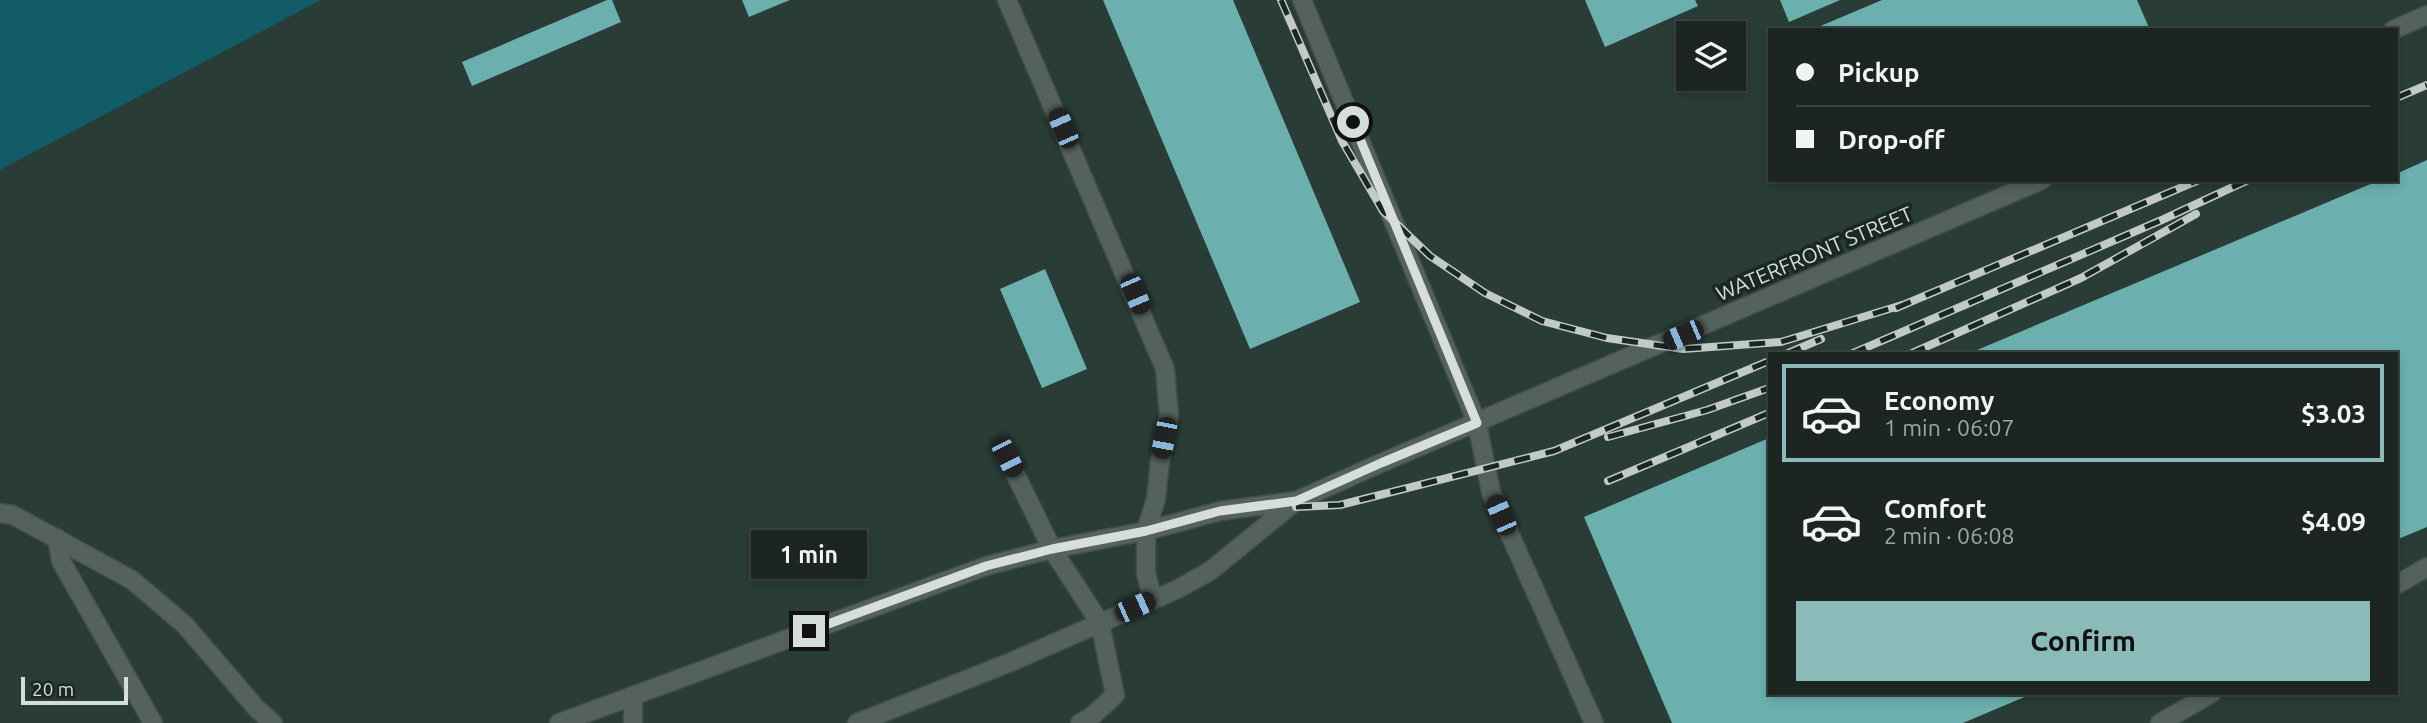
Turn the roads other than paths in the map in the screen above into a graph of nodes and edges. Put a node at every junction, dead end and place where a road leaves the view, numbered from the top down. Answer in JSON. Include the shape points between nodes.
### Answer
{"nodes":[{"id":1,"x":1007,"y":0,"type":"edge"},
{"id":2,"x":1302,"y":0,"type":"edge"},
{"id":3,"x":2427,"y":15,"type":"edge"},
{"id":4,"x":2398,"y":28,"type":"edge"},
{"id":5,"x":2037,"y":182,"type":"edge"},
{"id":6,"x":1477,"y":423,"type":"junction"},
{"id":7,"x":1007,"y":457,"type":"dead end"},
{"id":8,"x":1296,"y":501,"type":"junction"},
{"id":9,"x":0,"y":513,"type":"edge"},
{"id":10,"x":1146,"y":531,"type":"junction"},
{"id":11,"x":57,"y":538,"type":"junction"},
{"id":12,"x":1052,"y":549,"type":"junction"},
{"id":13,"x":2427,"y":567,"type":"edge"},
{"id":14,"x":2398,"y":584,"type":"edge"},
{"id":15,"x":1153,"y":599,"type":"junction"},
{"id":16,"x":1100,"y":623,"type":"junction"},
{"id":17,"x":2209,"y":695,"type":"edge"},
{"id":18,"x":633,"y":696,"type":"junction"},
{"id":19,"x":153,"y":723,"type":"edge"},
{"id":20,"x":272,"y":723,"type":"edge"},
{"id":21,"x":559,"y":723,"type":"edge"},
{"id":22,"x":633,"y":723,"type":"edge"},
{"id":23,"x":856,"y":723,"type":"edge"},
{"id":24,"x":1080,"y":723,"type":"edge"},
{"id":25,"x":1594,"y":723,"type":"edge"},
{"id":26,"x":2160,"y":723,"type":"edge"}],
"edges":[{"from":1,"to":10,"type":"street","via":[[1165,369],[1169,415],[1156,499]]},
{"from":2,"to":6,"type":"street"},
{"from":3,"to":4,"type":"street"},
{"from":5,"to":6,"type":"street","name":"WATERFRONT STREET"},
{"from":6,"to":8,"type":"street","name":"WATERFRONT STREET"},
{"from":6,"to":25,"type":"street","via":[[1491,492]]},
{"from":7,"to":12,"type":"street"},
{"from":8,"to":10,"type":"street","via":[[1220,511]]},
{"from":8,"to":15,"type":"street","via":[[1210,570]]},
{"from":9,"to":11,"type":"street","via":[[13,514]]},
{"from":10,"to":12,"type":"street"},
{"from":10,"to":15,"type":"street","via":[[1146,574]]},
{"from":11,"to":19,"type":"street","via":[[61,561]]},
{"from":11,"to":20,"type":"street","via":[[132,580],[185,625]]},
{"from":12,"to":16,"type":"street"},
{"from":12,"to":18,"type":"street","via":[[986,566]]},
{"from":13,"to":14,"type":"street"},
{"from":15,"to":16,"type":"street"},
{"from":16,"to":23,"type":"street"},
{"from":16,"to":24,"type":"street","via":[[1115,695]]},
{"from":17,"to":26,"type":"street"},
{"from":18,"to":21,"type":"street"},
{"from":18,"to":22,"type":"street"}]}
